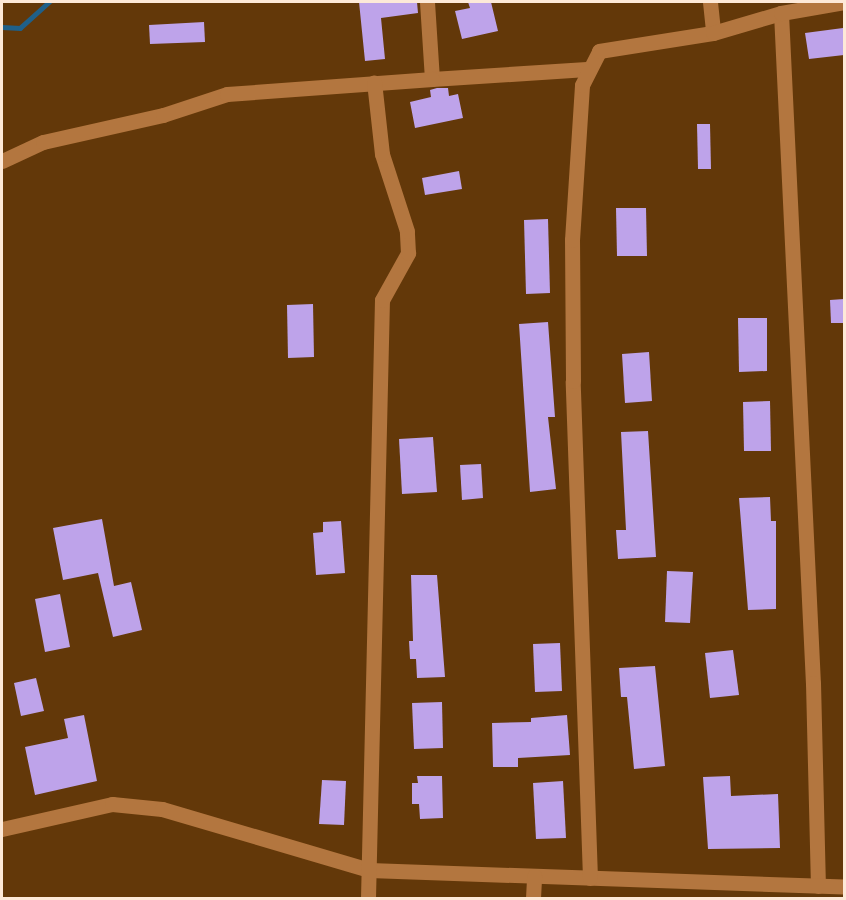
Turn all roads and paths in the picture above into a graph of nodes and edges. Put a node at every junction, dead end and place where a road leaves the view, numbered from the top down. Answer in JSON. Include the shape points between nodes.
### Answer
{"nodes":[{"id":1,"x":427,"y":2,"type":"edge"},
{"id":2,"x":710,"y":2,"type":"edge"},
{"id":3,"x":844,"y":2,"type":"edge"},
{"id":4,"x":781,"y":13,"type":"junction"},
{"id":5,"x":713,"y":33,"type":"junction"},
{"id":6,"x":587,"y":69,"type":"junction"},
{"id":7,"x":432,"y":79,"type":"junction"},
{"id":8,"x":374,"y":82,"type":"junction"},
{"id":9,"x":2,"y":160,"type":"edge"},
{"id":10,"x":2,"y":829,"type":"edge"},
{"id":11,"x":369,"y":870,"type":"junction"},
{"id":12,"x":534,"y":876,"type":"junction"},
{"id":13,"x":590,"y":878,"type":"junction"},
{"id":14,"x":818,"y":886,"type":"junction"},
{"id":15,"x":844,"y":887,"type":"edge"},
{"id":16,"x":368,"y":898,"type":"edge"},
{"id":17,"x":532,"y":898,"type":"edge"}],
"edges":[{"from":1,"to":7,"type":"street"},
{"from":2,"to":5,"type":"street"},
{"from":3,"to":4,"type":"street"},
{"from":4,"to":5,"type":"street"},
{"from":4,"to":14,"type":"street","via":[[813,683]]},
{"from":5,"to":6,"type":"street","via":[[599,51]]},
{"from":6,"to":7,"type":"street"},
{"from":6,"to":13,"type":"street","via":[[582,84],[572,240]]},
{"from":7,"to":8,"type":"street"},
{"from":8,"to":9,"type":"street","via":[[227,94],[163,116],[42,142]]},
{"from":8,"to":11,"type":"street","via":[[382,153],[407,231],[408,253],[382,300]]},
{"from":10,"to":11,"type":"street","via":[[112,804],[162,809]]},
{"from":11,"to":12,"type":"street"},
{"from":11,"to":16,"type":"street"},
{"from":12,"to":13,"type":"street"},
{"from":12,"to":17,"type":"street"},
{"from":13,"to":14,"type":"street"},
{"from":14,"to":15,"type":"street"}]}
